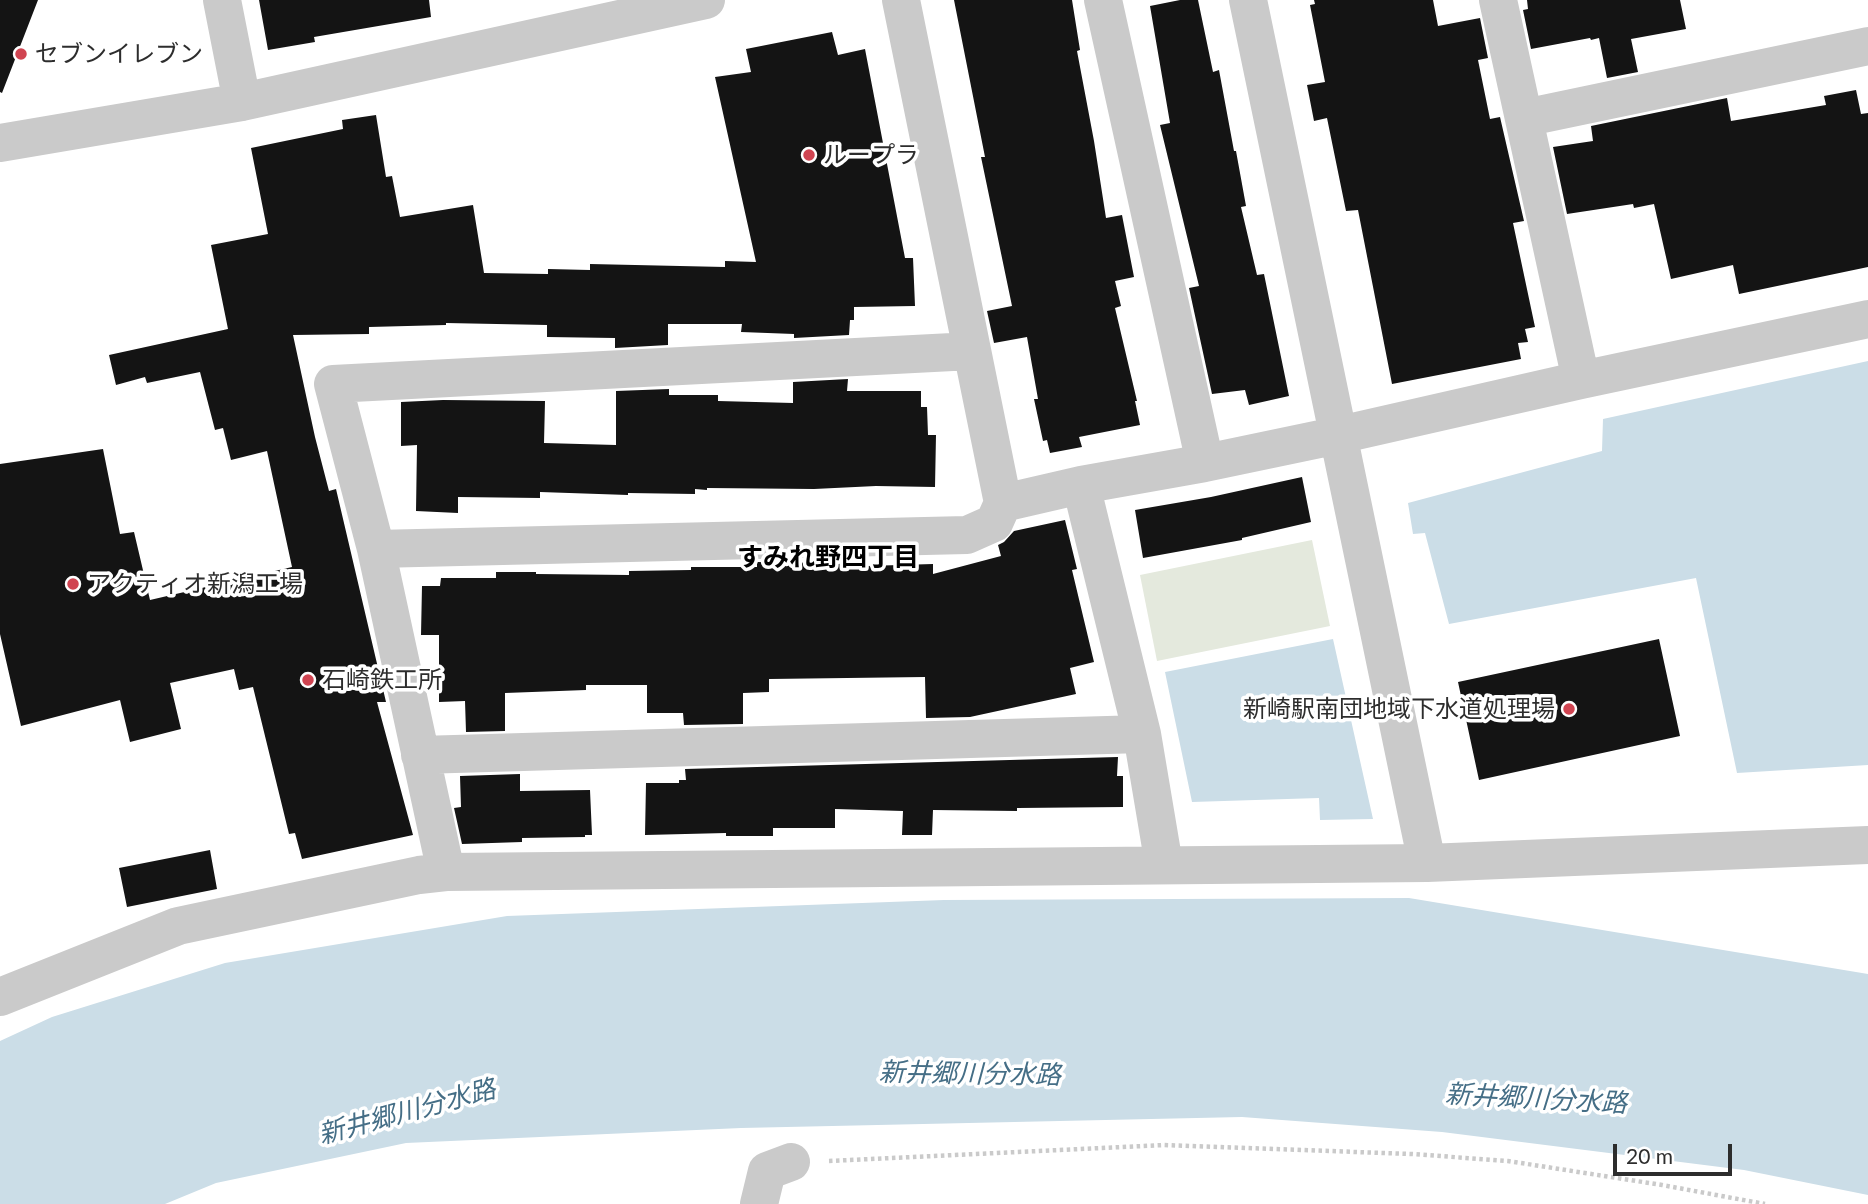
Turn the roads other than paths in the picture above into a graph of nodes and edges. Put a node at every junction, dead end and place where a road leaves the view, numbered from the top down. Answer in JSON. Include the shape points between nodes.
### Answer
{"nodes":[{"id":1,"x":222,"y":0,"type":"edge"},
{"id":2,"x":706,"y":0,"type":"edge"},
{"id":3,"x":901,"y":0,"type":"edge"},
{"id":4,"x":1103,"y":0,"type":"edge"},
{"id":5,"x":1248,"y":0,"type":"edge"},
{"id":6,"x":1498,"y":0,"type":"edge"},
{"id":7,"x":1868,"y":46,"type":"edge"},
{"id":8,"x":242,"y":102,"type":"junction"},
{"id":9,"x":1524,"y":118,"type":"junction"},
{"id":10,"x":0,"y":143,"type":"edge"},
{"id":11,"x":1868,"y":319,"type":"edge"},
{"id":12,"x":972,"y":351,"type":"junction"},
{"id":13,"x":1581,"y":380,"type":"junction"},
{"id":14,"x":1339,"y":435,"type":"junction"},
{"id":15,"x":1205,"y":463,"type":"junction"},
{"id":16,"x":1081,"y":485,"type":"junction"},
{"id":17,"x":1003,"y":503,"type":"junction"},
{"id":18,"x":376,"y":550,"type":"junction"},
{"id":19,"x":1142,"y":734,"type":"junction"},
{"id":20,"x":421,"y":755,"type":"junction"},
{"id":21,"x":1868,"y":845,"type":"edge"},
{"id":22,"x":1427,"y":863,"type":"junction"},
{"id":23,"x":1164,"y":865,"type":"junction"},
{"id":24,"x":446,"y":872,"type":"junction"},
{"id":25,"x":0,"y":997,"type":"edge"},
{"id":26,"x":791,"y":1162,"type":"road end"},
{"id":27,"x":760,"y":1204,"type":"edge"}],
"edges":[{"from":1,"to":8,"type":"street"},
{"from":2,"to":8,"type":"street"},
{"from":3,"to":12,"type":"street"},
{"from":4,"to":15,"type":"street"},
{"from":5,"to":14,"type":"street"},
{"from":6,"to":9,"type":"street"},
{"from":7,"to":9,"type":"street"},
{"from":8,"to":10,"type":"street"},
{"from":9,"to":13,"type":"street"},
{"from":11,"to":13,"type":"street"},
{"from":12,"to":17,"type":"street"},
{"from":12,"to":18,"type":"street","via":[[332,384]]},
{"from":13,"to":14,"type":"street"},
{"from":14,"to":15,"type":"street"},
{"from":14,"to":22,"type":"street"},
{"from":15,"to":16,"type":"street"},
{"from":16,"to":17,"type":"street"},
{"from":16,"to":19,"type":"street"},
{"from":17,"to":18,"type":"street","via":[[993,523],[967,535]]},
{"from":18,"to":20,"type":"street"},
{"from":19,"to":20,"type":"street"},
{"from":19,"to":23,"type":"street"},
{"from":20,"to":24,"type":"street"},
{"from":21,"to":22,"type":"street"},
{"from":22,"to":23,"type":"street"},
{"from":23,"to":24,"type":"street"},
{"from":24,"to":25,"type":"street","via":[[178,926]]},
{"from":26,"to":27,"type":"street","via":[[767,1171]]}]}
